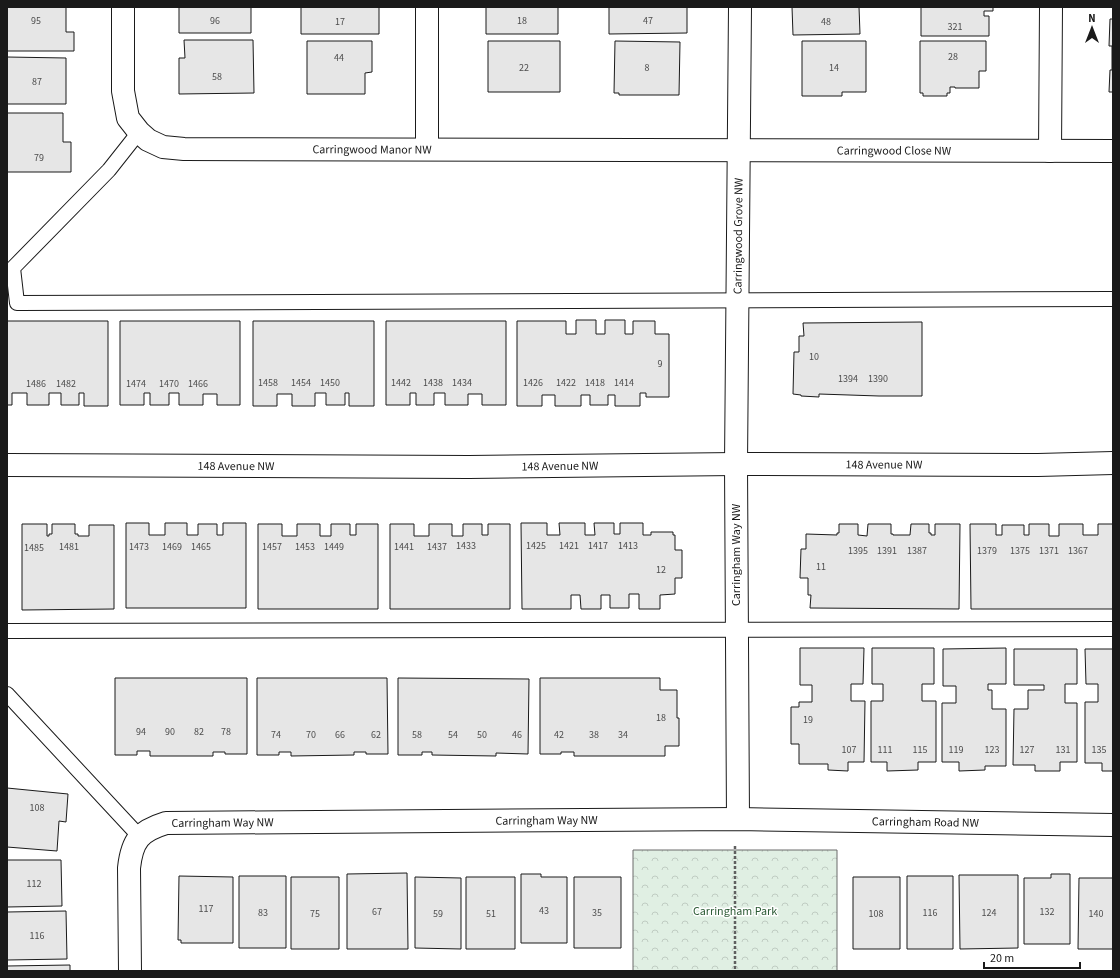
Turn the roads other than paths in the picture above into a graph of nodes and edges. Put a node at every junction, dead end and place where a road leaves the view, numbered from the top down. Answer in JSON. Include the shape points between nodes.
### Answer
{"nodes":[{"id":1,"x":123,"y":7,"type":"edge"},
{"id":2,"x":427,"y":7,"type":"edge"},
{"id":3,"x":740,"y":7,"type":"edge"},
{"id":4,"x":1050,"y":7,"type":"edge"},
{"id":5,"x":139,"y":132,"type":"junction"},
{"id":6,"x":427,"y":149,"type":"junction"},
{"id":7,"x":738,"y":150,"type":"junction"},
{"id":8,"x":1050,"y":151,"type":"junction"},
{"id":9,"x":1113,"y":151,"type":"edge"},
{"id":10,"x":1113,"y":299,"type":"edge"},
{"id":11,"x":737,"y":301,"type":"junction"},
{"id":12,"x":1113,"y":463,"type":"edge"},
{"id":13,"x":736,"y":464,"type":"junction"},
{"id":14,"x":7,"y":465,"type":"edge"},
{"id":15,"x":42,"y":465,"type":"junction"},
{"id":16,"x":7,"y":481,"type":"edge"},
{"id":17,"x":737,"y":629,"type":"junction"},
{"id":18,"x":1113,"y":629,"type":"edge"},
{"id":19,"x":7,"y":631,"type":"edge"},
{"id":20,"x":7,"y":694,"type":"edge"},
{"id":21,"x":738,"y":819,"type":"junction"},
{"id":22,"x":1113,"y":825,"type":"edge"},
{"id":23,"x":140,"y":837,"type":"junction"},
{"id":24,"x":130,"y":971,"type":"edge"}],
"edges":[{"from":1,"to":5,"type":"street","name":"Carringwood Manor NW","via":[[124,105],[128,118]]},
{"from":2,"to":6,"type":"street"},
{"from":3,"to":7,"type":"street","name":"Carringwood Grove NW"},
{"from":4,"to":8,"type":"street"},
{"from":5,"to":6,"type":"street","name":"Carringwood Manor NW","via":[[148,140],[163,147],[184,149]]},
{"from":5,"to":11,"type":"lane","via":[[109,170],[14,268],[17,303]]},
{"from":6,"to":7,"type":"street","name":"Carringwood Manor NW"},
{"from":7,"to":8,"type":"street","name":"Carringwood Close NW"},
{"from":7,"to":11,"type":"street","name":"Carringwood Grove NW"},
{"from":8,"to":9,"type":"street","name":"Carringwood Close NW"},
{"from":10,"to":11,"type":"lane"},
{"from":11,"to":13,"type":"street","name":"Carringwood Grove NW"},
{"from":12,"to":13,"type":"street","name":"148 Avenue NW"},
{"from":13,"to":15,"type":"street","name":"148 Avenue NW","via":[[469,467]]},
{"from":13,"to":17,"type":"street","name":"Carringham Way NW"},
{"from":14,"to":15,"type":"street","name":"148 Avenue NW"},
{"from":15,"to":16,"type":"street"},
{"from":17,"to":18,"type":"lane"},
{"from":17,"to":19,"type":"lane"},
{"from":17,"to":21,"type":"street","name":"Carringham Way NW"},
{"from":20,"to":23,"type":"lane"},
{"from":21,"to":22,"type":"street","name":"Carringham Road NW"},
{"from":21,"to":23,"type":"street","name":"Carringham Way NW","via":[[166,823],[152,828]]},
{"from":23,"to":24,"type":"street","via":[[131,855],[129,868]]}]}
